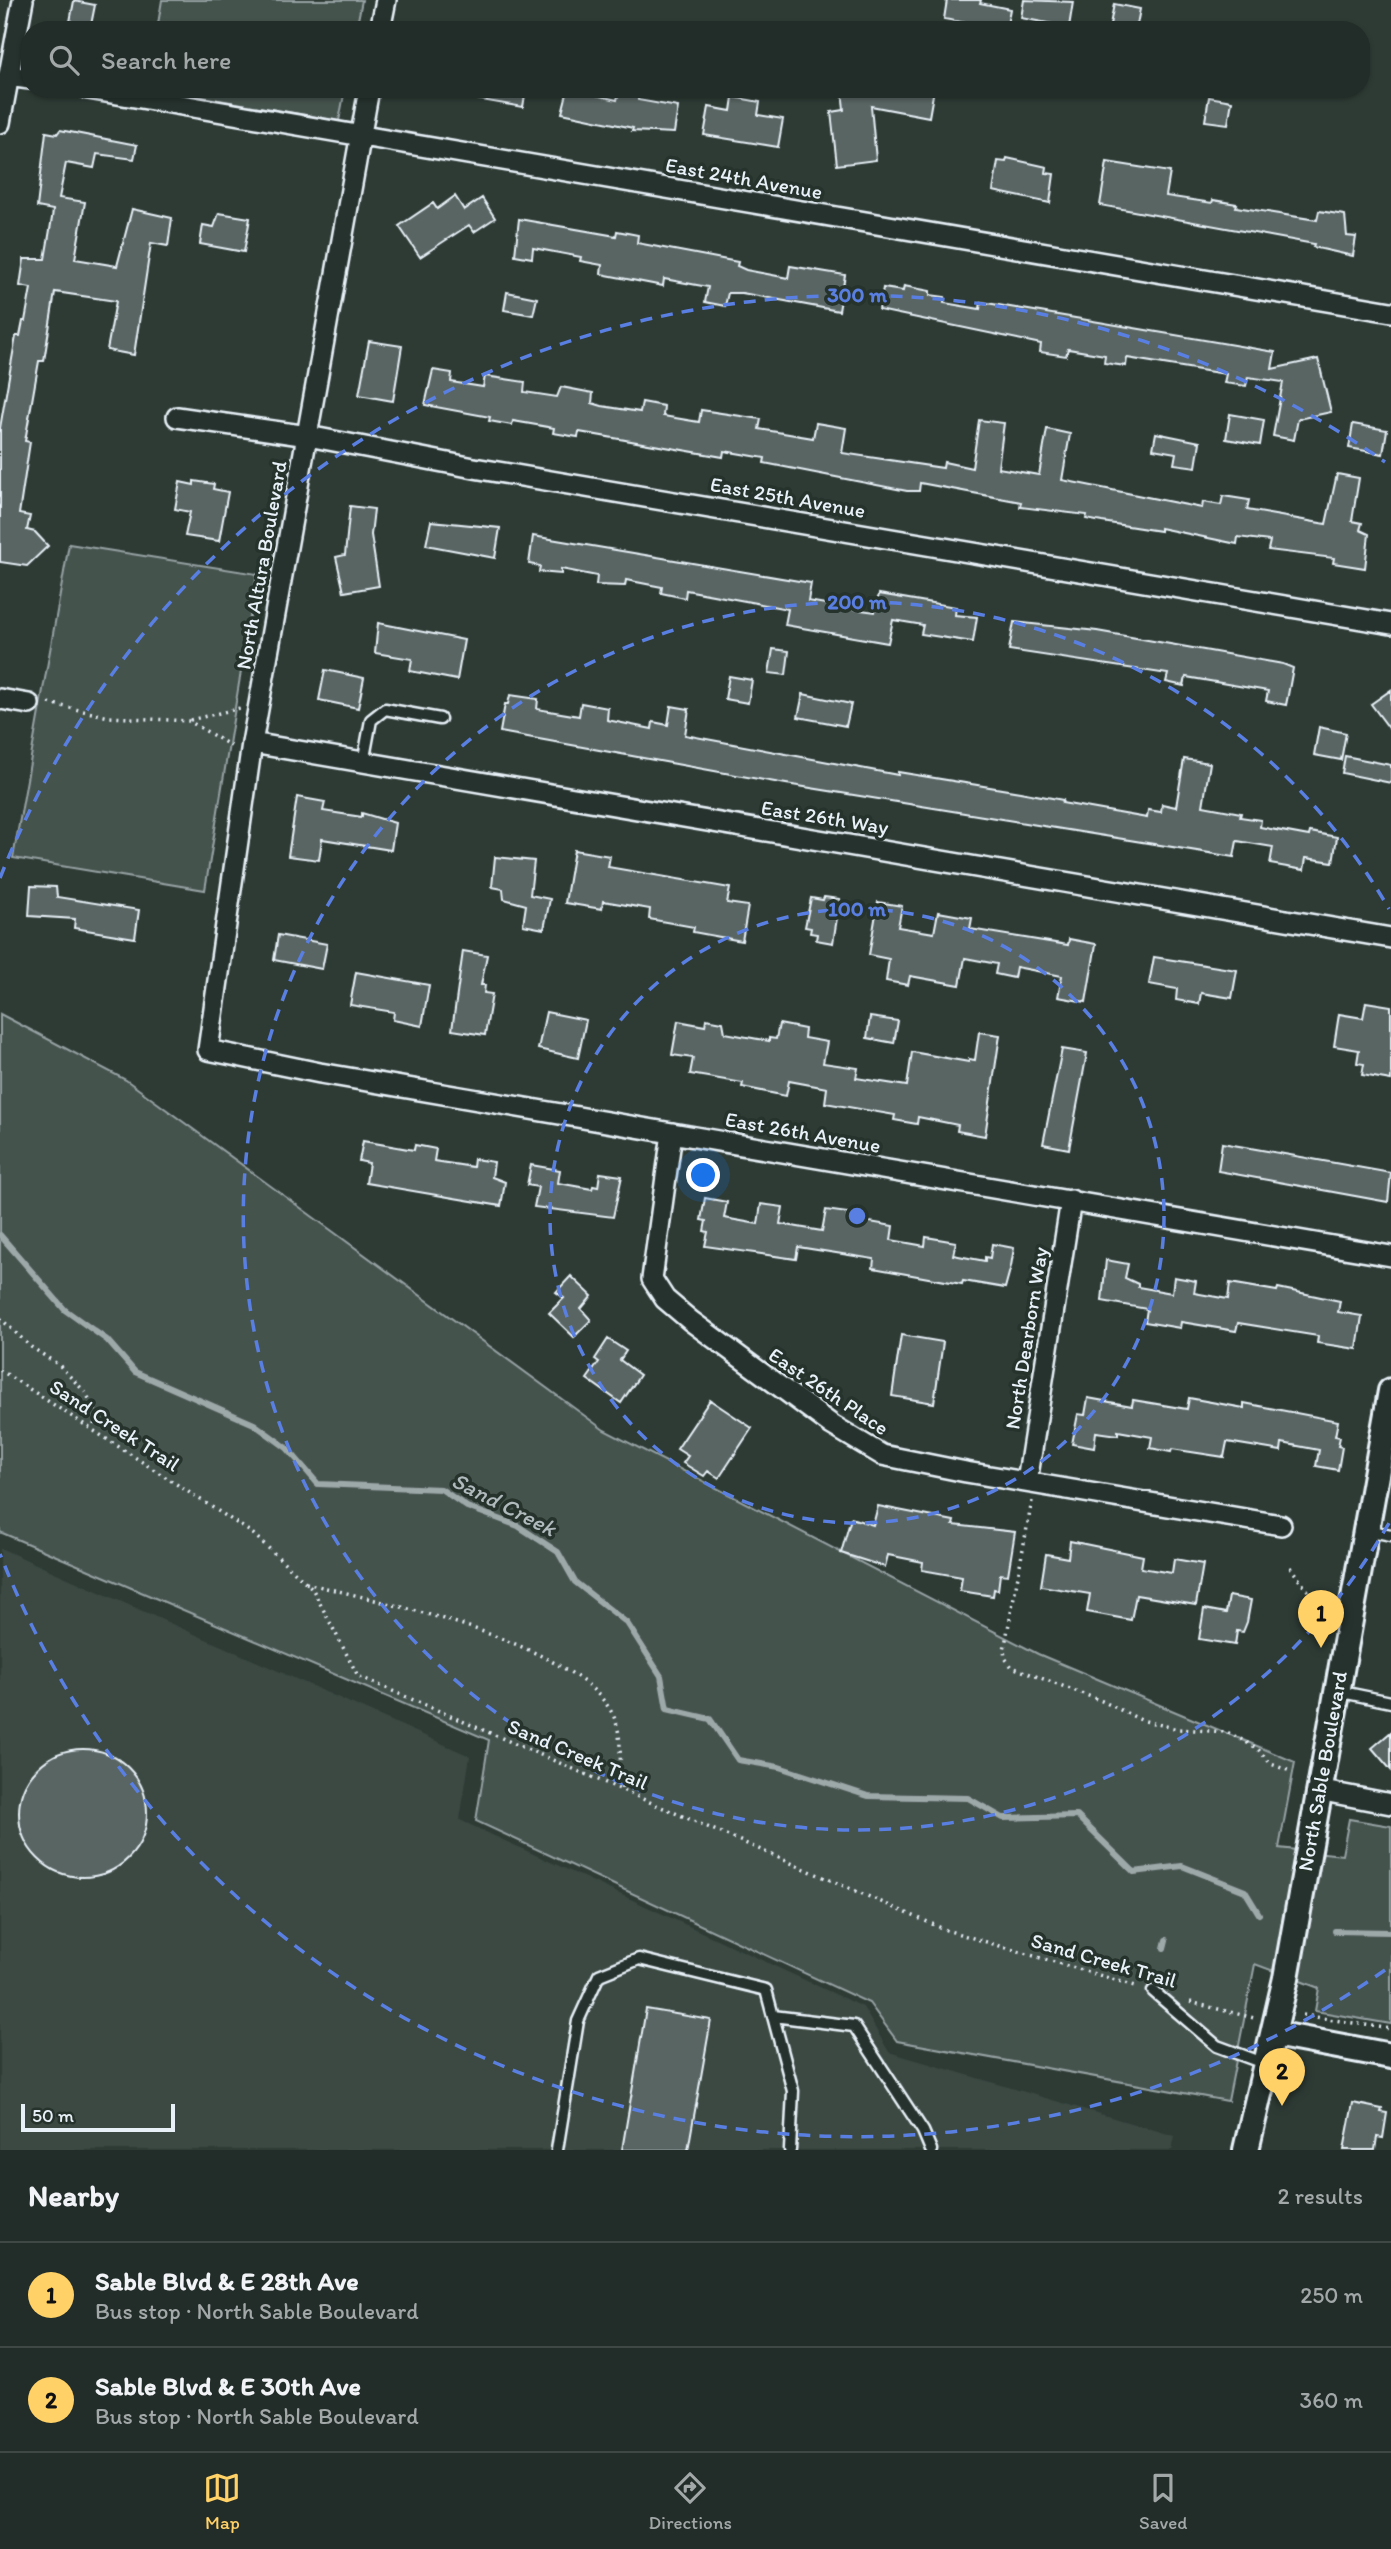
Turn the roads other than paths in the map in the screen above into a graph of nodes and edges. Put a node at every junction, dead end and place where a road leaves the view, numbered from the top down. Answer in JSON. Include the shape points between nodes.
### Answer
{"nodes":[{"id":1,"x":23,"y":0,"type":"edge"},
{"id":2,"x":386,"y":0,"type":"edge"},
{"id":3,"x":382,"y":21,"type":"edge"},
{"id":4,"x":8,"y":76,"type":"junction"},
{"id":5,"x":21,"y":78,"type":"edge"},
{"id":6,"x":141,"y":98,"type":"edge"},
{"id":7,"x":367,"y":98,"type":"edge"},
{"id":8,"x":0,"y":123,"type":"edge"},
{"id":9,"x":360,"y":135,"type":"junction"},
{"id":10,"x":1391,"y":312,"type":"edge"},
{"id":11,"x":177,"y":416,"type":"dead end"},
{"id":12,"x":308,"y":436,"type":"junction"},
{"id":13,"x":1391,"y":624,"type":"edge"},
{"id":14,"x":0,"y":699,"type":"edge"},
{"id":15,"x":29,"y":704,"type":"road end"},
{"id":16,"x":440,"y":719,"type":"dead end"},
{"id":17,"x":251,"y":751,"type":"junction"},
{"id":18,"x":363,"y":763,"type":"junction"},
{"id":19,"x":1391,"y":938,"type":"edge"},
{"id":20,"x":208,"y":1051,"type":"joint"},
{"id":21,"x":672,"y":1133,"type":"junction"},
{"id":22,"x":1071,"y":1200,"type":"junction"},
{"id":23,"x":1391,"y":1256,"type":"edge"},
{"id":24,"x":1391,"y":1391,"type":"edge"},
{"id":25,"x":1027,"y":1482,"type":"junction"},
{"id":26,"x":1281,"y":1525,"type":"dead end"},
{"id":27,"x":1365,"y":1530,"type":"junction"},
{"id":28,"x":1391,"y":1535,"type":"edge"},
{"id":29,"x":1336,"y":1690,"type":"junction"},
{"id":30,"x":1391,"y":1702,"type":"edge"},
{"id":31,"x":1318,"y":1790,"type":"junction"},
{"id":32,"x":1391,"y":1804,"type":"edge"},
{"id":33,"x":1153,"y":1991,"type":"road end"},
{"id":34,"x":773,"y":2016,"type":"junction"},
{"id":35,"x":1274,"y":2034,"type":"junction"},
{"id":36,"x":1391,"y":2056,"type":"edge"},
{"id":37,"x":1266,"y":2064,"type":"junction"},
{"id":38,"x":557,"y":2150,"type":"edge"},
{"id":39,"x":790,"y":2150,"type":"edge"},
{"id":40,"x":931,"y":2150,"type":"edge"},
{"id":41,"x":1246,"y":2150,"type":"edge"}],
"edges":[{"from":1,"to":4,"type":"street"},
{"from":2,"to":3,"type":"street"},
{"from":4,"to":5,"type":"street"},
{"from":4,"to":8,"type":"street"},
{"from":6,"to":9,"type":"street","name":"East 24th Avenue"},
{"from":7,"to":9,"type":"street","name":"North Altura Boulevard"},
{"from":9,"to":10,"type":"street","name":"East 24th Avenue"},
{"from":9,"to":12,"type":"street","name":"North Altura Boulevard"},
{"from":11,"to":12,"type":"street","name":"East 25th Avenue"},
{"from":12,"to":13,"type":"street","name":"East 25th Avenue"},
{"from":12,"to":17,"type":"street","name":"North Altura Boulevard"},
{"from":14,"to":15,"type":"street"},
{"from":16,"to":18,"type":"lane","via":[[385,709],[371,720]]},
{"from":17,"to":18,"type":"street","name":"East 26th Way"},
{"from":17,"to":20,"type":"street","name":"North Altura Boulevard"},
{"from":18,"to":19,"type":"street","name":"East 26th Way"},
{"from":20,"to":21,"type":"street","name":"East 26th Avenue"},
{"from":21,"to":22,"type":"street","name":"East 26th Avenue"},
{"from":21,"to":25,"type":"street","name":"East 26th Place","via":[[652,1279],[665,1298],[832,1425],[882,1455]]},
{"from":22,"to":23,"type":"street","name":"East 26th Avenue"},
{"from":22,"to":25,"type":"street","name":"North Dearborn Way"},
{"from":24,"to":27,"type":"street","name":"North Sable Boulevard"},
{"from":25,"to":26,"type":"street","name":"East 26th Place"},
{"from":27,"to":28,"type":"lane"},
{"from":27,"to":29,"type":"street","name":"North Sable Boulevard"},
{"from":29,"to":30,"type":"lane"},
{"from":29,"to":31,"type":"street","name":"North Sable Boulevard"},
{"from":31,"to":32,"type":"street"},
{"from":31,"to":35,"type":"street","name":"North Sable Boulevard"},
{"from":33,"to":37,"type":"lane","via":[[1217,2046]]},
{"from":34,"to":38,"type":"lane","via":[[766,1990],[639,1959],[599,1975],[578,2021]]},
{"from":34,"to":39,"type":"lane","via":[[793,2091]]},
{"from":34,"to":40,"type":"lane","via":[[854,2026]]},
{"from":35,"to":36,"type":"street"},
{"from":35,"to":37,"type":"street","name":"North Sable Boulevard"},
{"from":37,"to":41,"type":"street","name":"North Sable Boulevard"}]}
